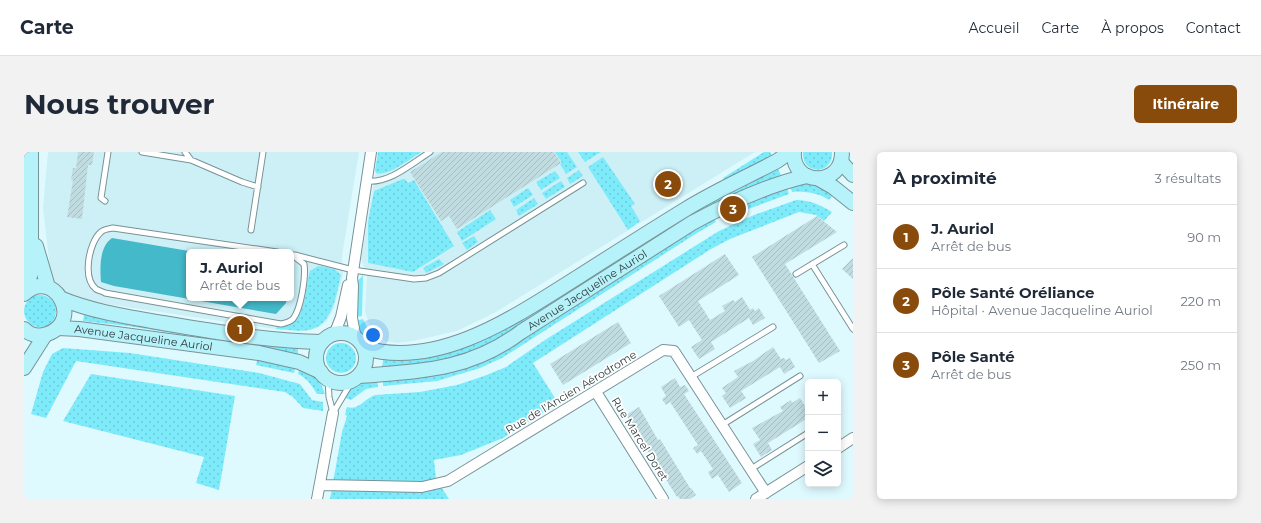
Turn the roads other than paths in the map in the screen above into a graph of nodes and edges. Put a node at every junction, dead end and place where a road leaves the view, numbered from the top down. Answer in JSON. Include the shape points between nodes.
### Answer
{"nodes":[{"id":1,"x":31,"y":152,"type":"edge"},
{"id":2,"x":38,"y":152,"type":"edge"},
{"id":3,"x":108,"y":152,"type":"edge"},
{"id":4,"x":142,"y":152,"type":"edge"},
{"id":5,"x":185,"y":152,"type":"edge"},
{"id":6,"x":263,"y":152,"type":"edge"},
{"id":7,"x":371,"y":152,"type":"edge"},
{"id":8,"x":430,"y":152,"type":"edge"},
{"id":9,"x":790,"y":152,"type":"edge"},
{"id":10,"x":794,"y":152,"type":"edge"},
{"id":11,"x":841,"y":155,"type":"edge"},
{"id":12,"x":191,"y":160,"type":"junction"},
{"id":13,"x":853,"y":175,"type":"edge"},
{"id":14,"x":813,"y":178,"type":"junction"},
{"id":15,"x":366,"y":181,"type":"junction"},
{"id":16,"x":583,"y":183,"type":"dead end"},
{"id":17,"x":258,"y":187,"type":"junction"},
{"id":18,"x":31,"y":196,"type":"junction"},
{"id":19,"x":105,"y":201,"type":"dead end"},
{"id":20,"x":853,"y":203,"type":"edge"},
{"id":21,"x":251,"y":230,"type":"dead end"},
{"id":22,"x":32,"y":233,"type":"junction"},
{"id":23,"x":844,"y":245,"type":"dead end"},
{"id":24,"x":256,"y":249,"type":"edge"},
{"id":25,"x":294,"y":255,"type":"edge"},
{"id":26,"x":294,"y":256,"type":"edge"},
{"id":27,"x":812,"y":264,"type":"junction"},
{"id":28,"x":353,"y":274,"type":"junction"},
{"id":29,"x":796,"y":274,"type":"dead end"},
{"id":30,"x":48,"y":287,"type":"junction"},
{"id":31,"x":26,"y":292,"type":"edge"},
{"id":32,"x":62,"y":299,"type":"junction"},
{"id":33,"x":773,"y":327,"type":"dead end"},
{"id":34,"x":58,"y":328,"type":"junction"},
{"id":35,"x":24,"y":329,"type":"edge"},
{"id":36,"x":853,"y":329,"type":"edge"},
{"id":37,"x":45,"y":335,"type":"junction"},
{"id":38,"x":328,"y":339,"type":"junction"},
{"id":39,"x":360,"y":344,"type":"junction"},
{"id":40,"x":24,"y":368,"type":"edge"},
{"id":41,"x":324,"y":376,"type":"junction"},
{"id":42,"x":800,"y":376,"type":"dead end"},
{"id":43,"x":691,"y":377,"type":"junction"},
{"id":44,"x":355,"y":378,"type":"junction"},
{"id":45,"x":596,"y":392,"type":"junction"},
{"id":46,"x":333,"y":413,"type":"junction"},
{"id":47,"x":722,"y":425,"type":"junction"},
{"id":48,"x":805,"y":435,"type":"edge"},
{"id":49,"x":853,"y":438,"type":"edge"},
{"id":50,"x":841,"y":446,"type":"edge"},
{"id":51,"x":805,"y":468,"type":"edge"},
{"id":52,"x":751,"y":470,"type":"junction"},
{"id":53,"x":321,"y":485,"type":"junction"},
{"id":54,"x":766,"y":493,"type":"junction"},
{"id":55,"x":317,"y":499,"type":"edge"},
{"id":56,"x":663,"y":499,"type":"edge"},
{"id":57,"x":756,"y":499,"type":"edge"}],
"edges":[{"from":1,"to":18,"type":"main road"},
{"from":2,"to":18,"type":"main road"},
{"from":3,"to":19,"type":"lane","via":[[101,198]]},
{"from":4,"to":12,"type":"lane"},
{"from":5,"to":12,"type":"lane"},
{"from":6,"to":17,"type":"lane"},
{"from":7,"to":15,"type":"street"},
{"from":8,"to":15,"type":"lane","via":[[388,178],[374,182]]},
{"from":9,"to":39,"type":"main road","name":"Avenue Jacqueline Auriol","via":[[687,208],[522,312],[479,334],[418,351],[381,352]]},
{"from":10,"to":14,"type":"main road","via":[[796,165],[800,171]]},
{"from":11,"to":13,"type":"main road"},
{"from":11,"to":14,"type":"main road","name":"Avenue Jacqueline Auriol","via":[[835,172],[830,176]]},
{"from":12,"to":17,"type":"lane"},
{"from":14,"to":20,"type":"main road","via":[[833,187]]},
{"from":14,"to":44,"type":"main road","name":"Avenue Jacqueline Auriol","via":[[756,192],[712,212],[509,342],[486,353],[463,362],[419,372]]},
{"from":15,"to":28,"type":"street"},
{"from":16,"to":28,"type":"lane","via":[[433,276],[414,279]]},
{"from":17,"to":21,"type":"lane"},
{"from":18,"to":22,"type":"main road"},
{"from":22,"to":30,"type":"main road"},
{"from":22,"to":31,"type":"main road","via":[[32,271]]},
{"from":23,"to":27,"type":"lane"},
{"from":24,"to":26,"type":"lane","via":[[113,228],[102,231],[94,239],[88,269],[90,280],[96,288],[105,293],[281,324],[292,320],[298,310],[305,272],[304,264]]},
{"from":25,"to":28,"type":"lane"},
{"from":27,"to":29,"type":"lane"},
{"from":27,"to":36,"type":"lane"},
{"from":28,"to":38,"type":"street","via":[[341,317]]},
{"from":28,"to":39,"type":"street","via":[[352,318]]},
{"from":30,"to":31,"type":"main road","via":[[41,286]]},
{"from":30,"to":32,"type":"main road"},
{"from":32,"to":34,"type":"main road","via":[[65,311]]},
{"from":32,"to":38,"type":"main road","name":"Avenue Jacqueline Auriol","via":[[128,317],[218,332],[286,341]]},
{"from":33,"to":43,"type":"lane"},
{"from":34,"to":37,"type":"main road"},
{"from":34,"to":41,"type":"main road","name":"Avenue Jacqueline Auriol","via":[[259,353],[299,362]]},
{"from":35,"to":37,"type":"main road","via":[[35,335]]},
{"from":37,"to":40,"type":"main road"},
{"from":38,"to":39,"type":"main road","via":[[345,334]]},
{"from":38,"to":41,"type":"main road","via":[[319,347],[316,357],[318,367]]},
{"from":39,"to":44,"type":"main road","via":[[365,354],[365,366]]},
{"from":41,"to":44,"type":"main road","via":[[336,383],[344,383]]},
{"from":41,"to":46,"type":"lane"},
{"from":42,"to":47,"type":"lane"},
{"from":43,"to":45,"type":"street","name":"Rue de l'Ancien Aérodrome","via":[[674,351],[663,350]]},
{"from":43,"to":47,"type":"street","name":"Rue de l'Ancien Aérodrome"},
{"from":44,"to":46,"type":"lane"},
{"from":45,"to":53,"type":"street","name":"Rue de l'Ancien Aérodrome","via":[[448,482],[422,487]]},
{"from":45,"to":56,"type":"street","name":"Rue Marcel Doret"},
{"from":46,"to":53,"type":"street"},
{"from":47,"to":52,"type":"street","name":"Rue de l'Ancien Aérodrome"},
{"from":48,"to":52,"type":"lane"},
{"from":49,"to":50,"type":"street"},
{"from":51,"to":54,"type":"street"},
{"from":52,"to":54,"type":"street","name":"Rue de l'Ancien Aérodrome"},
{"from":53,"to":55,"type":"street"},
{"from":54,"to":57,"type":"street"}]}
